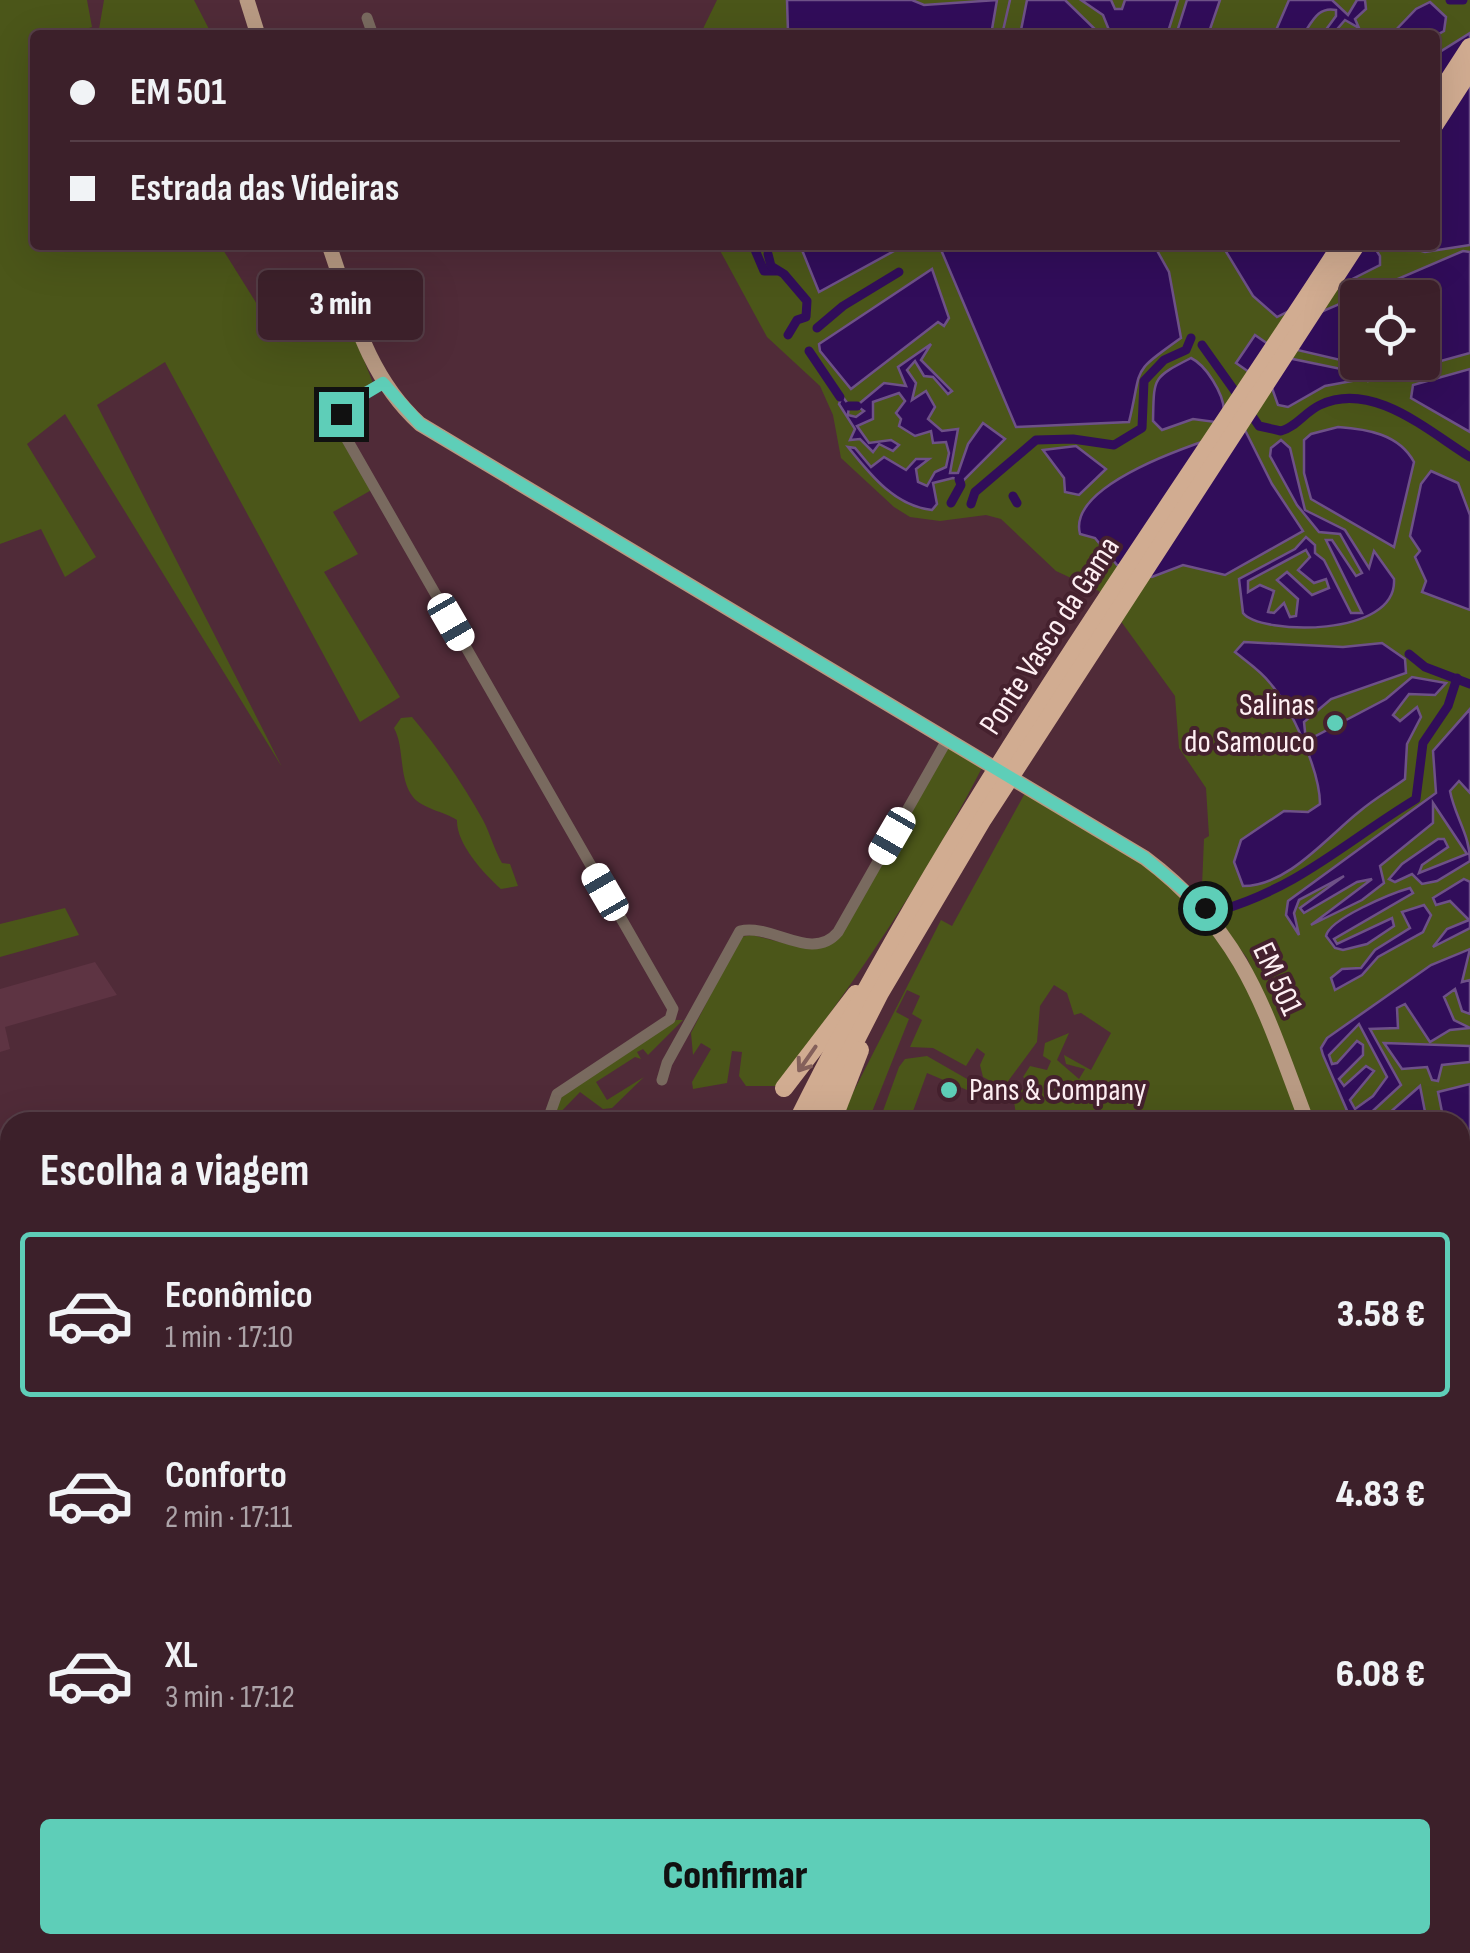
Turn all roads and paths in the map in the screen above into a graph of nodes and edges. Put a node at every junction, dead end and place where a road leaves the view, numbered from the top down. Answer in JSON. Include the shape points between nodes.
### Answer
{"nodes":[{"id":1,"x":247,"y":0,"type":"edge"},
{"id":2,"x":367,"y":18,"type":"dead end"},
{"id":3,"x":256,"y":30,"type":"edge"},
{"id":4,"x":371,"y":30,"type":"edge"},
{"id":5,"x":1470,"y":47,"type":"edge"},
{"id":6,"x":1470,"y":70,"type":"edge"},
{"id":7,"x":1440,"y":92,"type":"edge"},
{"id":8,"x":1440,"y":116,"type":"edge"},
{"id":9,"x":331,"y":250,"type":"edge"},
{"id":10,"x":1338,"y":250,"type":"edge"},
{"id":11,"x":1353,"y":250,"type":"edge"},
{"id":12,"x":383,"y":383,"type":"junction"},
{"id":13,"x":947,"y":740,"type":"junction"},
{"id":14,"x":977,"y":816,"type":"junction"},
{"id":15,"x":876,"y":984,"type":"junction"},
{"id":16,"x":662,"y":1080,"type":"dead end"},
{"id":17,"x":784,"y":1088,"type":"dead end"},
{"id":18,"x":551,"y":1112,"type":"edge"},
{"id":19,"x":802,"y":1112,"type":"edge"},
{"id":20,"x":818,"y":1112,"type":"edge"},
{"id":21,"x":835,"y":1112,"type":"edge"},
{"id":22,"x":1303,"y":1112,"type":"edge"}],
"edges":[{"from":1,"to":3,"type":"main road"},
{"from":2,"to":4,"type":"street"},
{"from":5,"to":7,"type":"highway"},
{"from":6,"to":8,"type":"highway"},
{"from":9,"to":12,"type":"main road","name":"EM 501","number":"EM 501"},
{"from":10,"to":14,"type":"highway","name":"Ponte Vasco da Gama"},
{"from":11,"to":14,"type":"highway","name":"Ponte Vasco da Gama"},
{"from":12,"to":13,"type":"main road","name":"EM 501","number":"EM 501","via":[[420,424]]},
{"from":12,"to":18,"type":"street","via":[[346,405],[345,436],[673,1009],[670,1019],[557,1094]]},
{"from":13,"to":16,"type":"street","via":[[832,940],[814,945],[740,930]]},
{"from":13,"to":22,"type":"main road","name":"EM 501","number":"EM 501","via":[[1145,858],[1205,908],[1243,963]]},
{"from":14,"to":15,"type":"highway","name":"Ponte Vasco da Gama"},
{"from":15,"to":17,"type":"highway","one_way":true,"via":[[834,1017]]},
{"from":15,"to":19,"type":"highway","name":"Ponte Vasco da Gama"},
{"from":15,"to":20,"type":"highway","name":"Ponte Vasco da Gama"},
{"from":15,"to":21,"type":"highway"}]}
